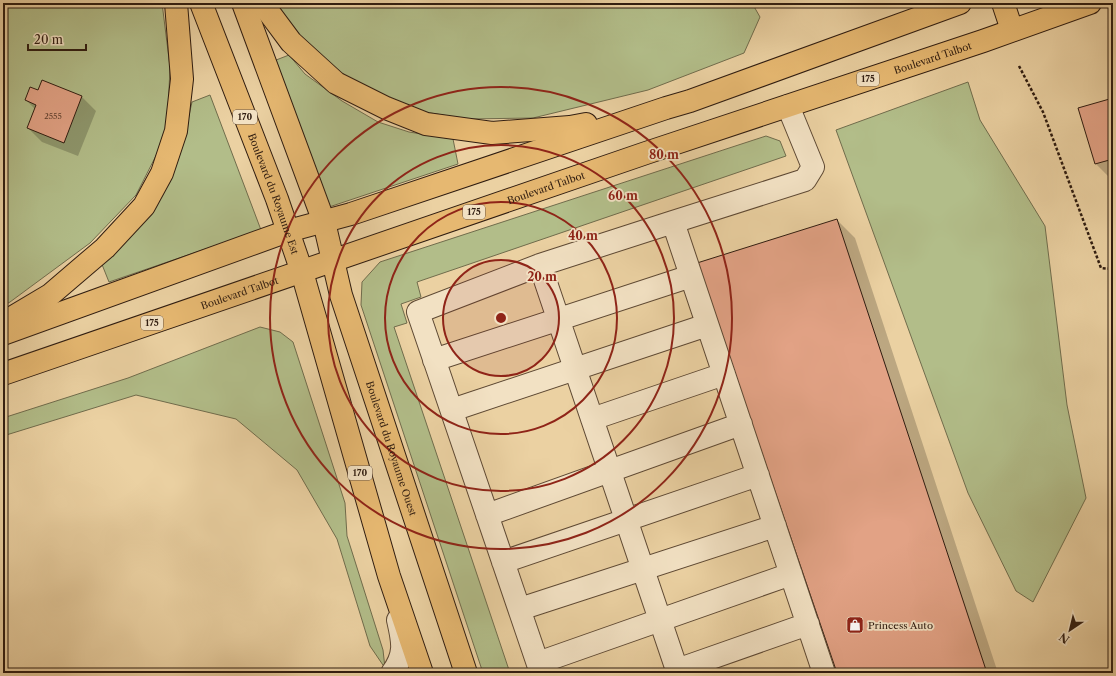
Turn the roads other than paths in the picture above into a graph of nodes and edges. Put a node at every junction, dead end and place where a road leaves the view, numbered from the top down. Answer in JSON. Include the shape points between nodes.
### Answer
{"nodes":[{"id":1,"x":176,"y":3,"type":"edge"},
{"id":2,"x":201,"y":3,"type":"edge"},
{"id":3,"x":243,"y":3,"type":"edge"},
{"id":4,"x":262,"y":3,"type":"edge"},
{"id":5,"x":960,"y":3,"type":"edge"},
{"id":6,"x":1003,"y":3,"type":"edge"},
{"id":7,"x":1090,"y":3,"type":"edge"},
{"id":8,"x":1012,"y":30,"type":"junction"},
{"id":9,"x":788,"y":106,"type":"junction"},
{"id":10,"x":666,"y":108,"type":"junction"},
{"id":11,"x":324,"y":222,"type":"junction"},
{"id":12,"x":673,"y":222,"type":"junction"},
{"id":13,"x":288,"y":231,"type":"junction"},
{"id":14,"x":334,"y":260,"type":"junction"},
{"id":15,"x":540,"y":265,"type":"junction"},
{"id":16,"x":302,"y":272,"type":"junction"},
{"id":17,"x":691,"y":276,"type":"junction"},
{"id":18,"x":559,"y":319,"type":"junction"},
{"id":19,"x":3,"y":323,"type":"edge"},
{"id":20,"x":708,"y":325,"type":"junction"},
{"id":21,"x":3,"y":334,"type":"edge"},
{"id":22,"x":434,"y":360,"type":"junction"},
{"id":23,"x":576,"y":369,"type":"junction"},
{"id":24,"x":3,"y":374,"type":"edge"},
{"id":25,"x":724,"y":374,"type":"junction"},
{"id":26,"x":452,"y":410,"type":"junction"},
{"id":27,"x":592,"y":419,"type":"junction"},
{"id":28,"x":741,"y":424,"type":"junction"},
{"id":29,"x":610,"y":471,"type":"junction"},
{"id":30,"x":758,"y":475,"type":"junction"},
{"id":31,"x":487,"y":514,"type":"junction"},
{"id":32,"x":626,"y":520,"type":"junction"},
{"id":33,"x":775,"y":526,"type":"junction"},
{"id":34,"x":503,"y":562,"type":"junction"},
{"id":35,"x":643,"y":569,"type":"junction"},
{"id":36,"x":791,"y":574,"type":"junction"},
{"id":37,"x":389,"y":576,"type":"junction"},
{"id":38,"x":520,"y":609,"type":"junction"},
{"id":39,"x":660,"y":620,"type":"junction"},
{"id":40,"x":808,"y":624,"type":"junction"},
{"id":41,"x":540,"y":668,"type":"edge"},
{"id":42,"x":678,"y":672,"type":"edge"},
{"id":43,"x":822,"y":672,"type":"edge"},
{"id":44,"x":392,"y":673,"type":"edge"},
{"id":45,"x":422,"y":673,"type":"edge"},
{"id":46,"x":466,"y":673,"type":"edge"}],
"edges":[{"from":1,"to":19,"type":"main road","via":[[182,79],[176,131],[162,173],[144,206],[105,248],[50,295]]},
{"from":2,"to":13,"type":"main road","name":"Boulevard du Royaume Est","number":"170"},
{"from":3,"to":11,"type":"main road"},
{"from":4,"to":10,"type":"main road","via":[[292,42],[336,83],[386,108],[426,124],[492,134],[570,127]]},
{"from":5,"to":10,"type":"main road"},
{"from":6,"to":8,"type":"main road"},
{"from":7,"to":8,"type":"main road","name":"Boulevard Talbot","number":"175"},
{"from":8,"to":9,"type":"main road","name":"Boulevard Talbot","number":"175"},
{"from":9,"to":12,"type":"lane","via":[[813,167],[805,180]]},
{"from":9,"to":14,"type":"main road","name":"Boulevard Talbot","number":"175"},
{"from":10,"to":11,"type":"main road"},
{"from":11,"to":13,"type":"main road"},
{"from":11,"to":14,"type":"main road","name":"Boulevard du Royaume Ouest"},
{"from":12,"to":15,"type":"lane"},
{"from":12,"to":17,"type":"lane"},
{"from":13,"to":16,"type":"main road","name":"Boulevard du Royaume Est","number":"170"},
{"from":13,"to":21,"type":"main road"},
{"from":14,"to":16,"type":"main road","name":"Boulevard Talbot","number":"175"},
{"from":14,"to":46,"type":"main road","name":"Boulevard du Royaume Ouest","via":[[341,295]]},
{"from":15,"to":18,"type":"lane"},
{"from":15,"to":22,"type":"lane","via":[[418,312]]},
{"from":16,"to":24,"type":"main road","name":"Boulevard Talbot","number":"175"},
{"from":16,"to":37,"type":"main road","number":"170"},
{"from":17,"to":18,"type":"lane"},
{"from":17,"to":20,"type":"lane"},
{"from":18,"to":22,"type":"lane"},
{"from":18,"to":23,"type":"lane"},
{"from":20,"to":23,"type":"lane"},
{"from":20,"to":25,"type":"lane"},
{"from":22,"to":26,"type":"lane"},
{"from":23,"to":26,"type":"lane"},
{"from":23,"to":27,"type":"lane"},
{"from":25,"to":27,"type":"lane"},
{"from":25,"to":28,"type":"lane"},
{"from":26,"to":31,"type":"lane"},
{"from":27,"to":29,"type":"lane"},
{"from":28,"to":29,"type":"lane"},
{"from":28,"to":30,"type":"lane"},
{"from":29,"to":31,"type":"lane"},
{"from":29,"to":32,"type":"lane"},
{"from":30,"to":32,"type":"lane"},
{"from":30,"to":33,"type":"lane"},
{"from":31,"to":34,"type":"lane"},
{"from":32,"to":34,"type":"lane"},
{"from":32,"to":35,"type":"lane"},
{"from":33,"to":35,"type":"lane"},
{"from":33,"to":36,"type":"lane"},
{"from":34,"to":38,"type":"lane"},
{"from":35,"to":38,"type":"lane"},
{"from":35,"to":39,"type":"lane"},
{"from":36,"to":39,"type":"lane"},
{"from":36,"to":40,"type":"lane"},
{"from":37,"to":44,"type":"lane","via":[[403,642],[398,664]]},
{"from":37,"to":45,"type":"main road","number":"170"},
{"from":38,"to":41,"type":"lane"},
{"from":39,"to":41,"type":"lane"},
{"from":39,"to":42,"type":"lane"},
{"from":40,"to":42,"type":"lane"},
{"from":40,"to":43,"type":"lane"}]}
